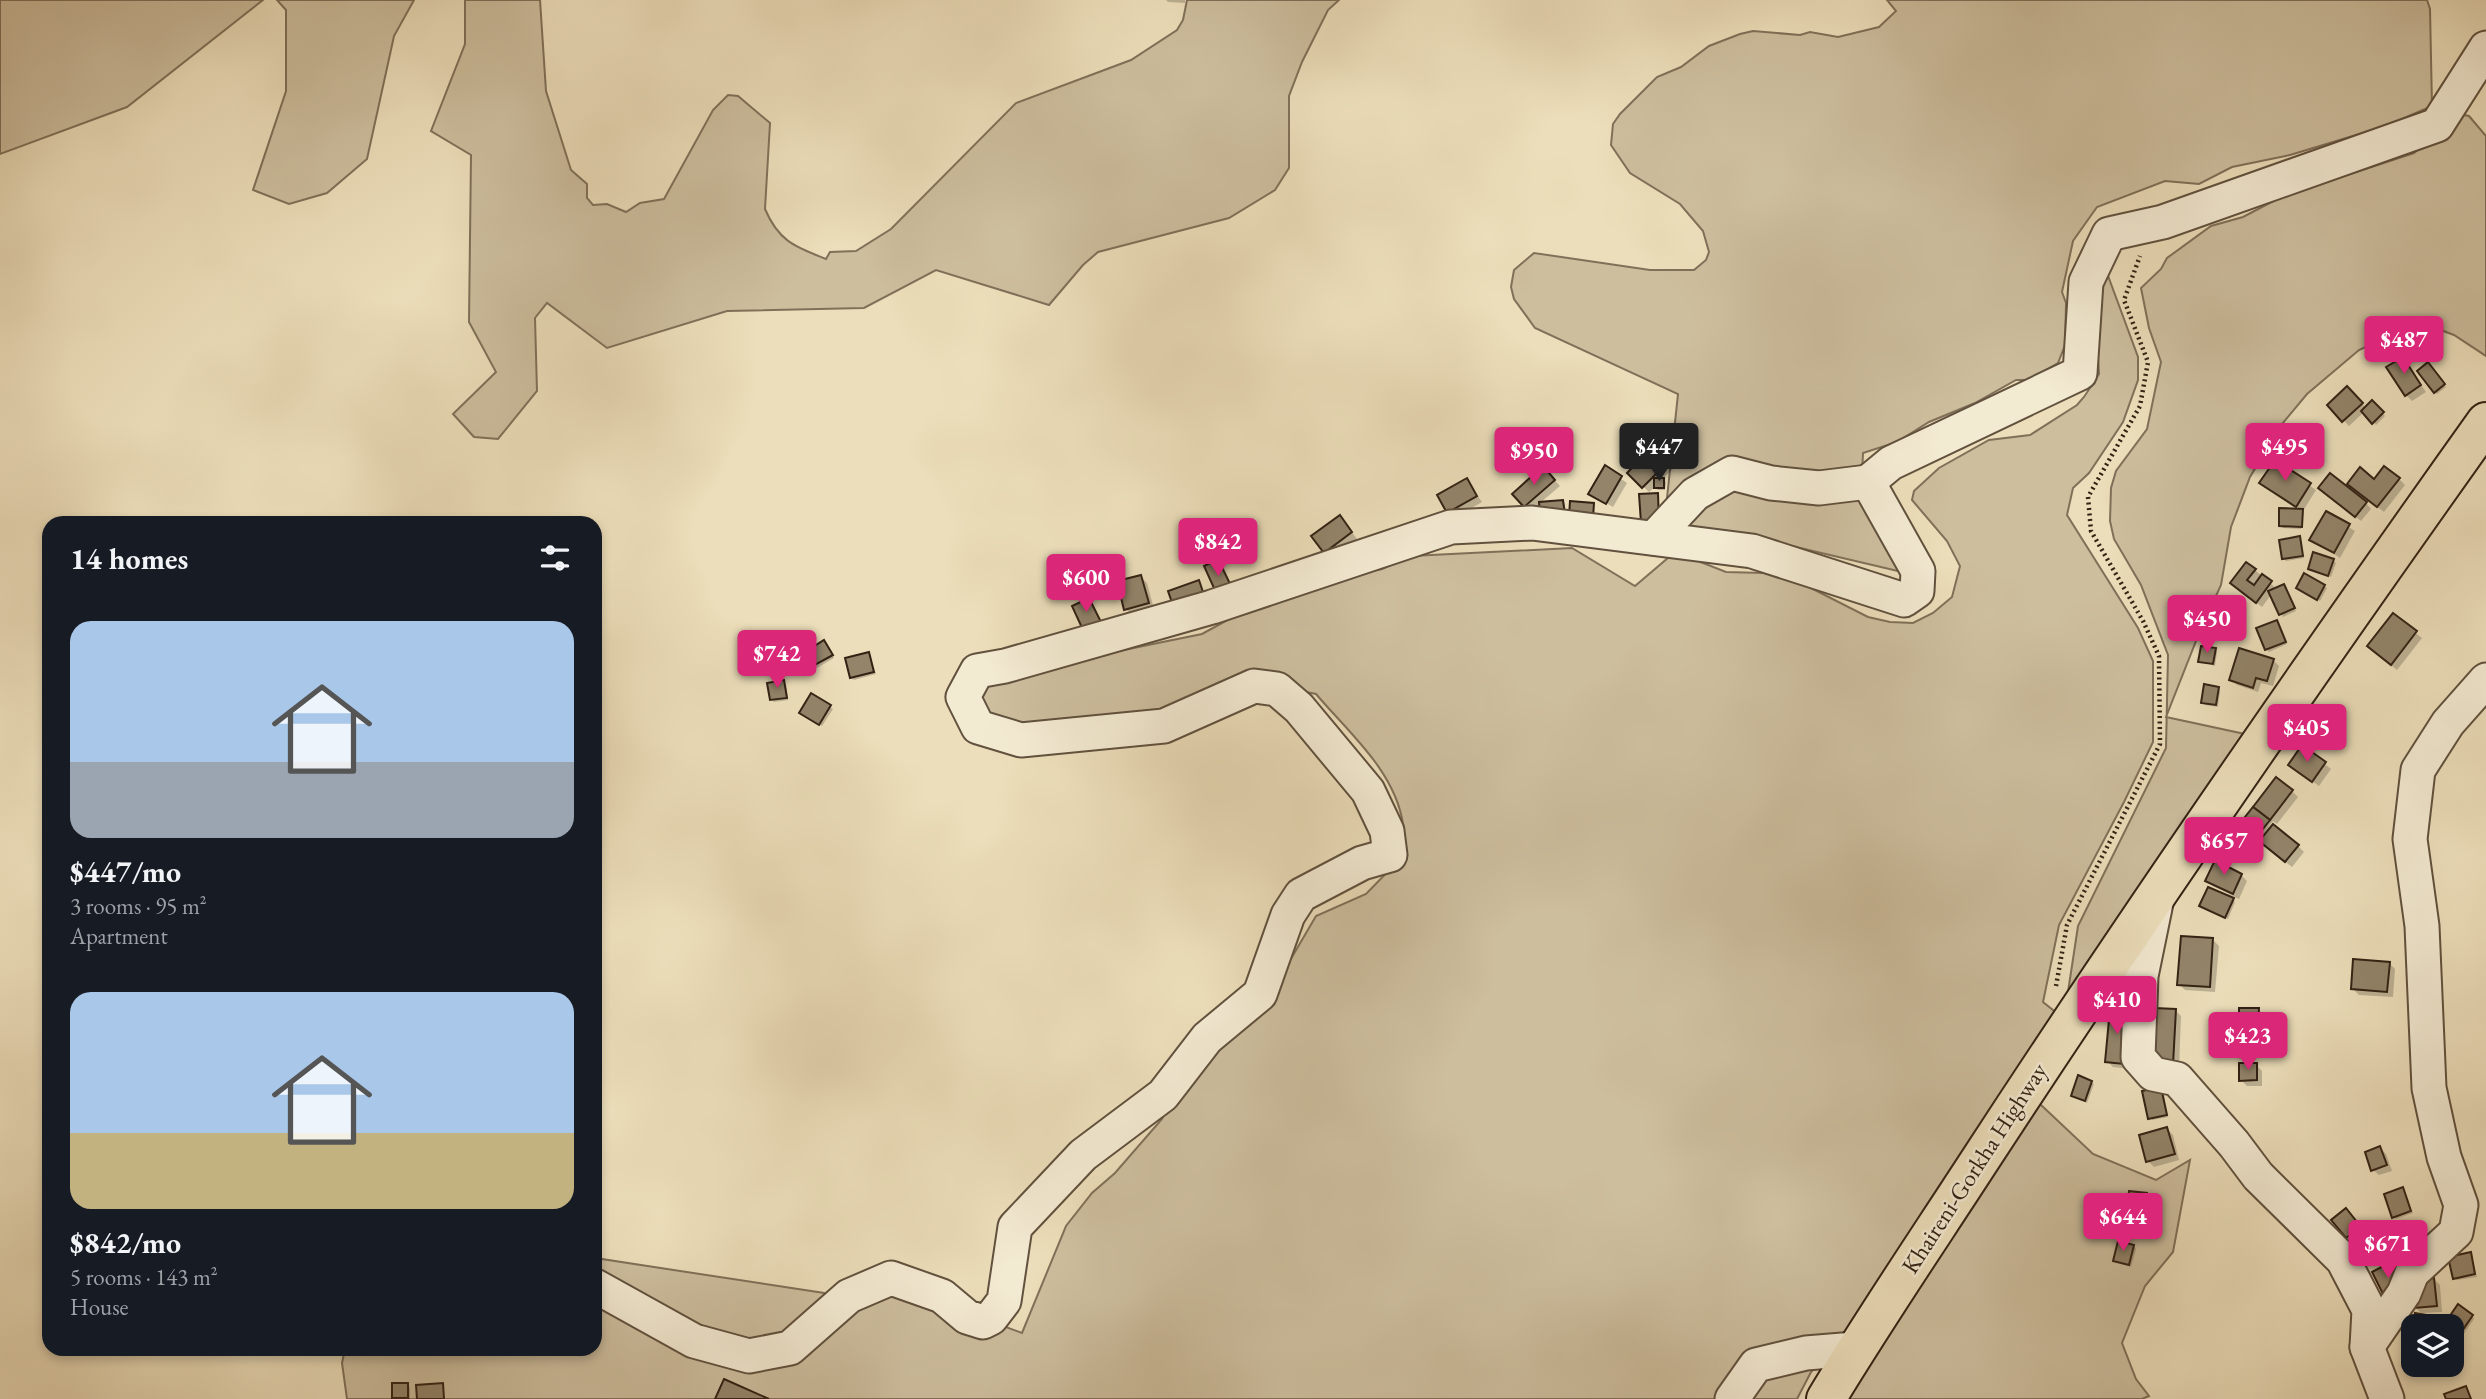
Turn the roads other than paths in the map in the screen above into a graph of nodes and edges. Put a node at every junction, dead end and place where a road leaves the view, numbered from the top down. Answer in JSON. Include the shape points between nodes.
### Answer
{"nodes":[{"id":1,"x":2486,"y":48,"type":"edge"},
{"id":2,"x":2486,"y":422,"type":"edge"},
{"id":3,"x":1868,"y":482,"type":"junction"},
{"id":4,"x":1654,"y":538,"type":"junction"},
{"id":5,"x":2486,"y":680,"type":"edge"},
{"id":6,"x":2158,"y":889,"type":"junction"},
{"id":7,"x":602,"y":1290,"type":"edge"},
{"id":8,"x":2367,"y":1347,"type":"junction"},
{"id":9,"x":1855,"y":1349,"type":"junction"},
{"id":10,"x":1732,"y":1399,"type":"edge"},
{"id":11,"x":1826,"y":1399,"type":"edge"},
{"id":12,"x":2387,"y":1399,"type":"edge"}],
"edges":[{"from":1,"to":3,"type":"street","via":[[2437,125],[2163,222],[2109,234],[2086,282],[2080,373],[1891,463]]},
{"from":2,"to":6,"type":"main road","name":"Khaireni-Gorkha Highway"},
{"from":3,"to":4,"type":"street","via":[[1819,488],[1732,473],[1695,494]]},
{"from":3,"to":4,"type":"street","via":[[1918,571],[1917,591],[1904,600],[1752,551]]},
{"from":4,"to":7,"type":"street","via":[[1532,523],[1451,527],[1212,607],[977,671],[963,697],[978,727],[1021,740],[1164,726],[1254,686],[1277,689],[1299,708],[1367,791],[1387,831],[1390,855],[1362,863],[1301,895],[1288,915],[1260,994],[1207,1038],[1163,1095],[1083,1155],[1015,1227],[1004,1301],[984,1322],[967,1317],[942,1296],[891,1278],[849,1296],[790,1348],[749,1356],[694,1341]]},
{"from":5,"to":8,"type":"street","via":[[2448,723],[2418,770],[2410,839],[2422,926],[2428,1088],[2461,1205],[2456,1232],[2412,1273]]},
{"from":6,"to":8,"type":"street","via":[[2141,976],[2138,1057],[2153,1074],[2177,1079],[2258,1176],[2343,1260],[2369,1310]]},
{"from":6,"to":9,"type":"main road","name":"Khaireni-Gorkha Highway"},
{"from":8,"to":12,"type":"street"},
{"from":9,"to":10,"type":"street","via":[[1806,1353],[1756,1365]]},
{"from":9,"to":11,"type":"main road","name":"Khaireni-Gorkha Highway"}]}
